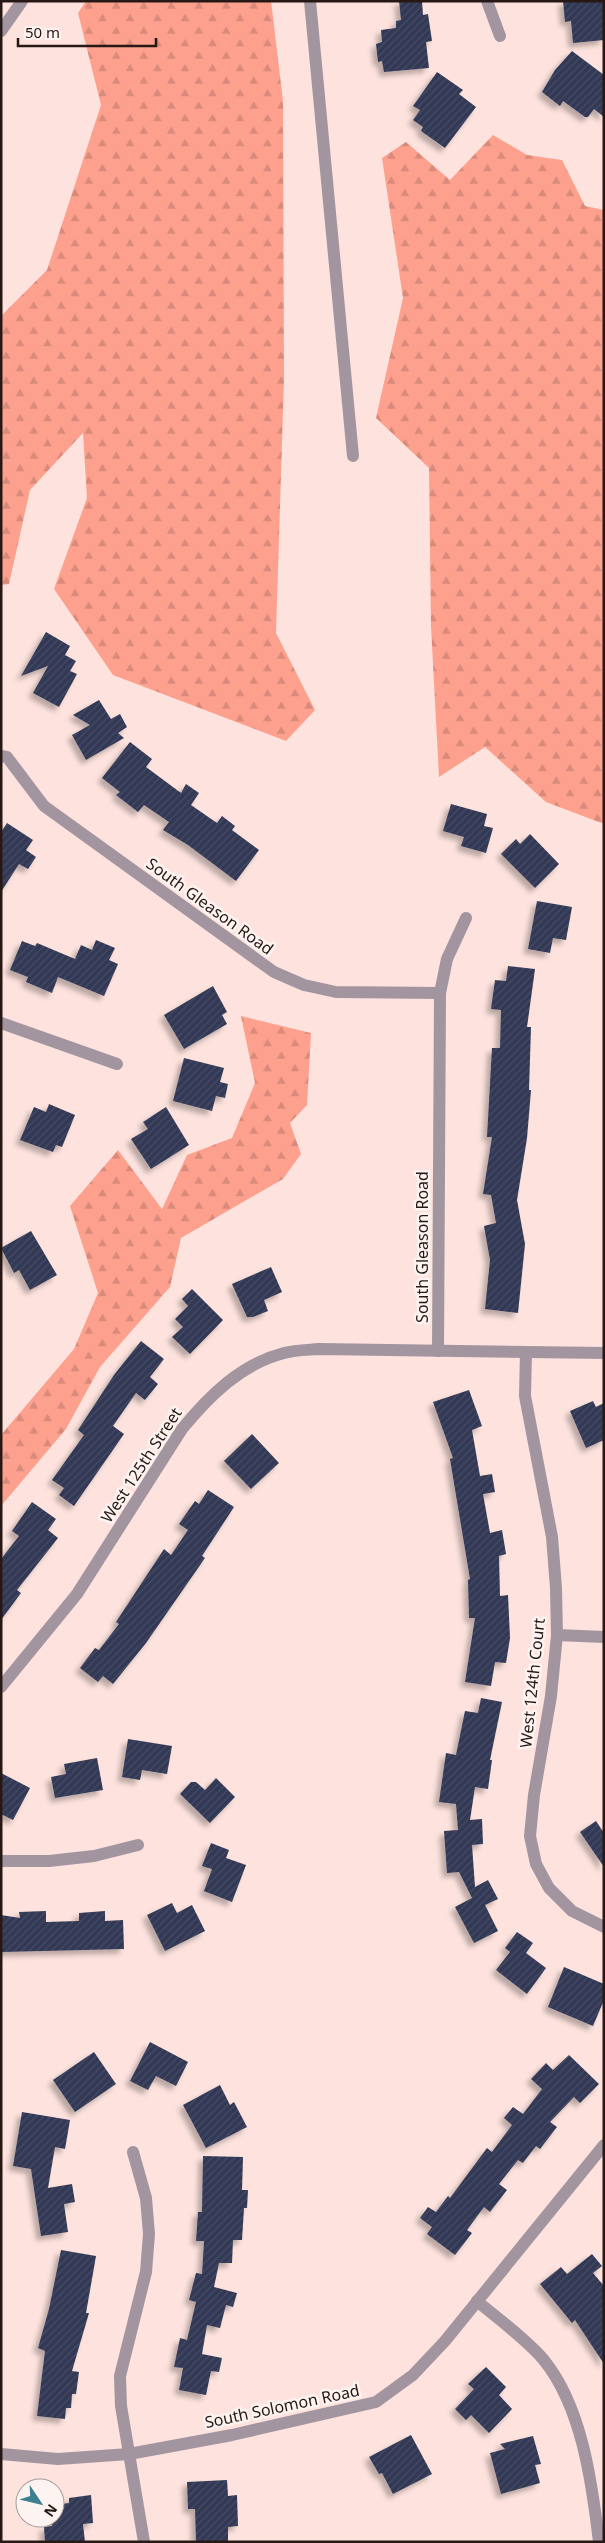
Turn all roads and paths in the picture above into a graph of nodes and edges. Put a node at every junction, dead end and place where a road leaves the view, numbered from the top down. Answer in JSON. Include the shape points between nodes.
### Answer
{"nodes":[{"id":1,"x":22,"y":1,"type":"edge"},
{"id":2,"x":310,"y":1,"type":"edge"},
{"id":3,"x":486,"y":1,"type":"edge"},
{"id":4,"x":1,"y":31,"type":"edge"},
{"id":5,"x":500,"y":36,"type":"dead end"},
{"id":6,"x":353,"y":456,"type":"dead end"},
{"id":7,"x":1,"y":756,"type":"edge"},
{"id":8,"x":466,"y":918,"type":"dead end"},
{"id":9,"x":440,"y":993,"type":"junction"},
{"id":10,"x":1,"y":1023,"type":"edge"},
{"id":11,"x":117,"y":1064,"type":"dead end"},
{"id":12,"x":438,"y":1351,"type":"junction"},
{"id":13,"x":526,"y":1352,"type":"junction"},
{"id":14,"x":604,"y":1353,"type":"edge"},
{"id":15,"x":557,"y":1634,"type":"junction"},
{"id":16,"x":604,"y":1638,"type":"edge"},
{"id":17,"x":1,"y":1666,"type":"edge"},
{"id":18,"x":12,"y":1674,"type":"junction"},
{"id":19,"x":1,"y":1687,"type":"edge"},
{"id":20,"x":138,"y":1845,"type":"dead end"},
{"id":21,"x":1,"y":1861,"type":"edge"},
{"id":22,"x":604,"y":1927,"type":"edge"},
{"id":23,"x":604,"y":2144,"type":"edge"},
{"id":24,"x":133,"y":2152,"type":"dead end"},
{"id":25,"x":477,"y":2301,"type":"junction"},
{"id":26,"x":1,"y":2454,"type":"edge"},
{"id":27,"x":129,"y":2454,"type":"junction"},
{"id":28,"x":144,"y":2542,"type":"edge"},
{"id":29,"x":599,"y":2542,"type":"edge"}],
"edges":[{"from":1,"to":4,"type":"street"},
{"from":2,"to":6,"type":"street"},
{"from":3,"to":5,"type":"street"},
{"from":7,"to":9,"type":"street","name":"South Gleason Road","via":[[7,757],[44,806],[274,972],[304,985],[336,992]]},
{"from":8,"to":9,"type":"street","name":"South Gleason Road","via":[[447,959]]},
{"from":9,"to":12,"type":"street","name":"South Gleason Road"},
{"from":10,"to":11,"type":"street"},
{"from":12,"to":13,"type":"street","name":"West 125th Street"},
{"from":12,"to":18,"type":"street","name":"West 125th Street","via":[[319,1349],[284,1353],[254,1364],[224,1384],[182,1429],[77,1594]]},
{"from":13,"to":14,"type":"street","name":"West 125th Street"},
{"from":13,"to":15,"type":"street","name":"West 124th Court","via":[[525,1396],[552,1537]]},
{"from":15,"to":16,"type":"street"},
{"from":15,"to":22,"type":"street","name":"West 124th Court","via":[[530,1836],[536,1864],[550,1888],[572,1911]]},
{"from":17,"to":18,"type":"street"},
{"from":18,"to":19,"type":"street","name":"West 125th Street"},
{"from":20,"to":21,"type":"street","via":[[94,1856],[49,1861]]},
{"from":23,"to":25,"type":"street","name":"South Solomon Road"},
{"from":24,"to":27,"type":"street","via":[[146,2198],[149,2234],[146,2272],[120,2376]]},
{"from":25,"to":27,"type":"street","name":"South Solomon Road","via":[[413,2375],[376,2402],[232,2435]]},
{"from":25,"to":29,"type":"street","via":[[543,2359],[572,2407],[592,2484]]},
{"from":26,"to":27,"type":"street","name":"South Solomon Road","via":[[58,2459]]},
{"from":27,"to":28,"type":"street"}]}
